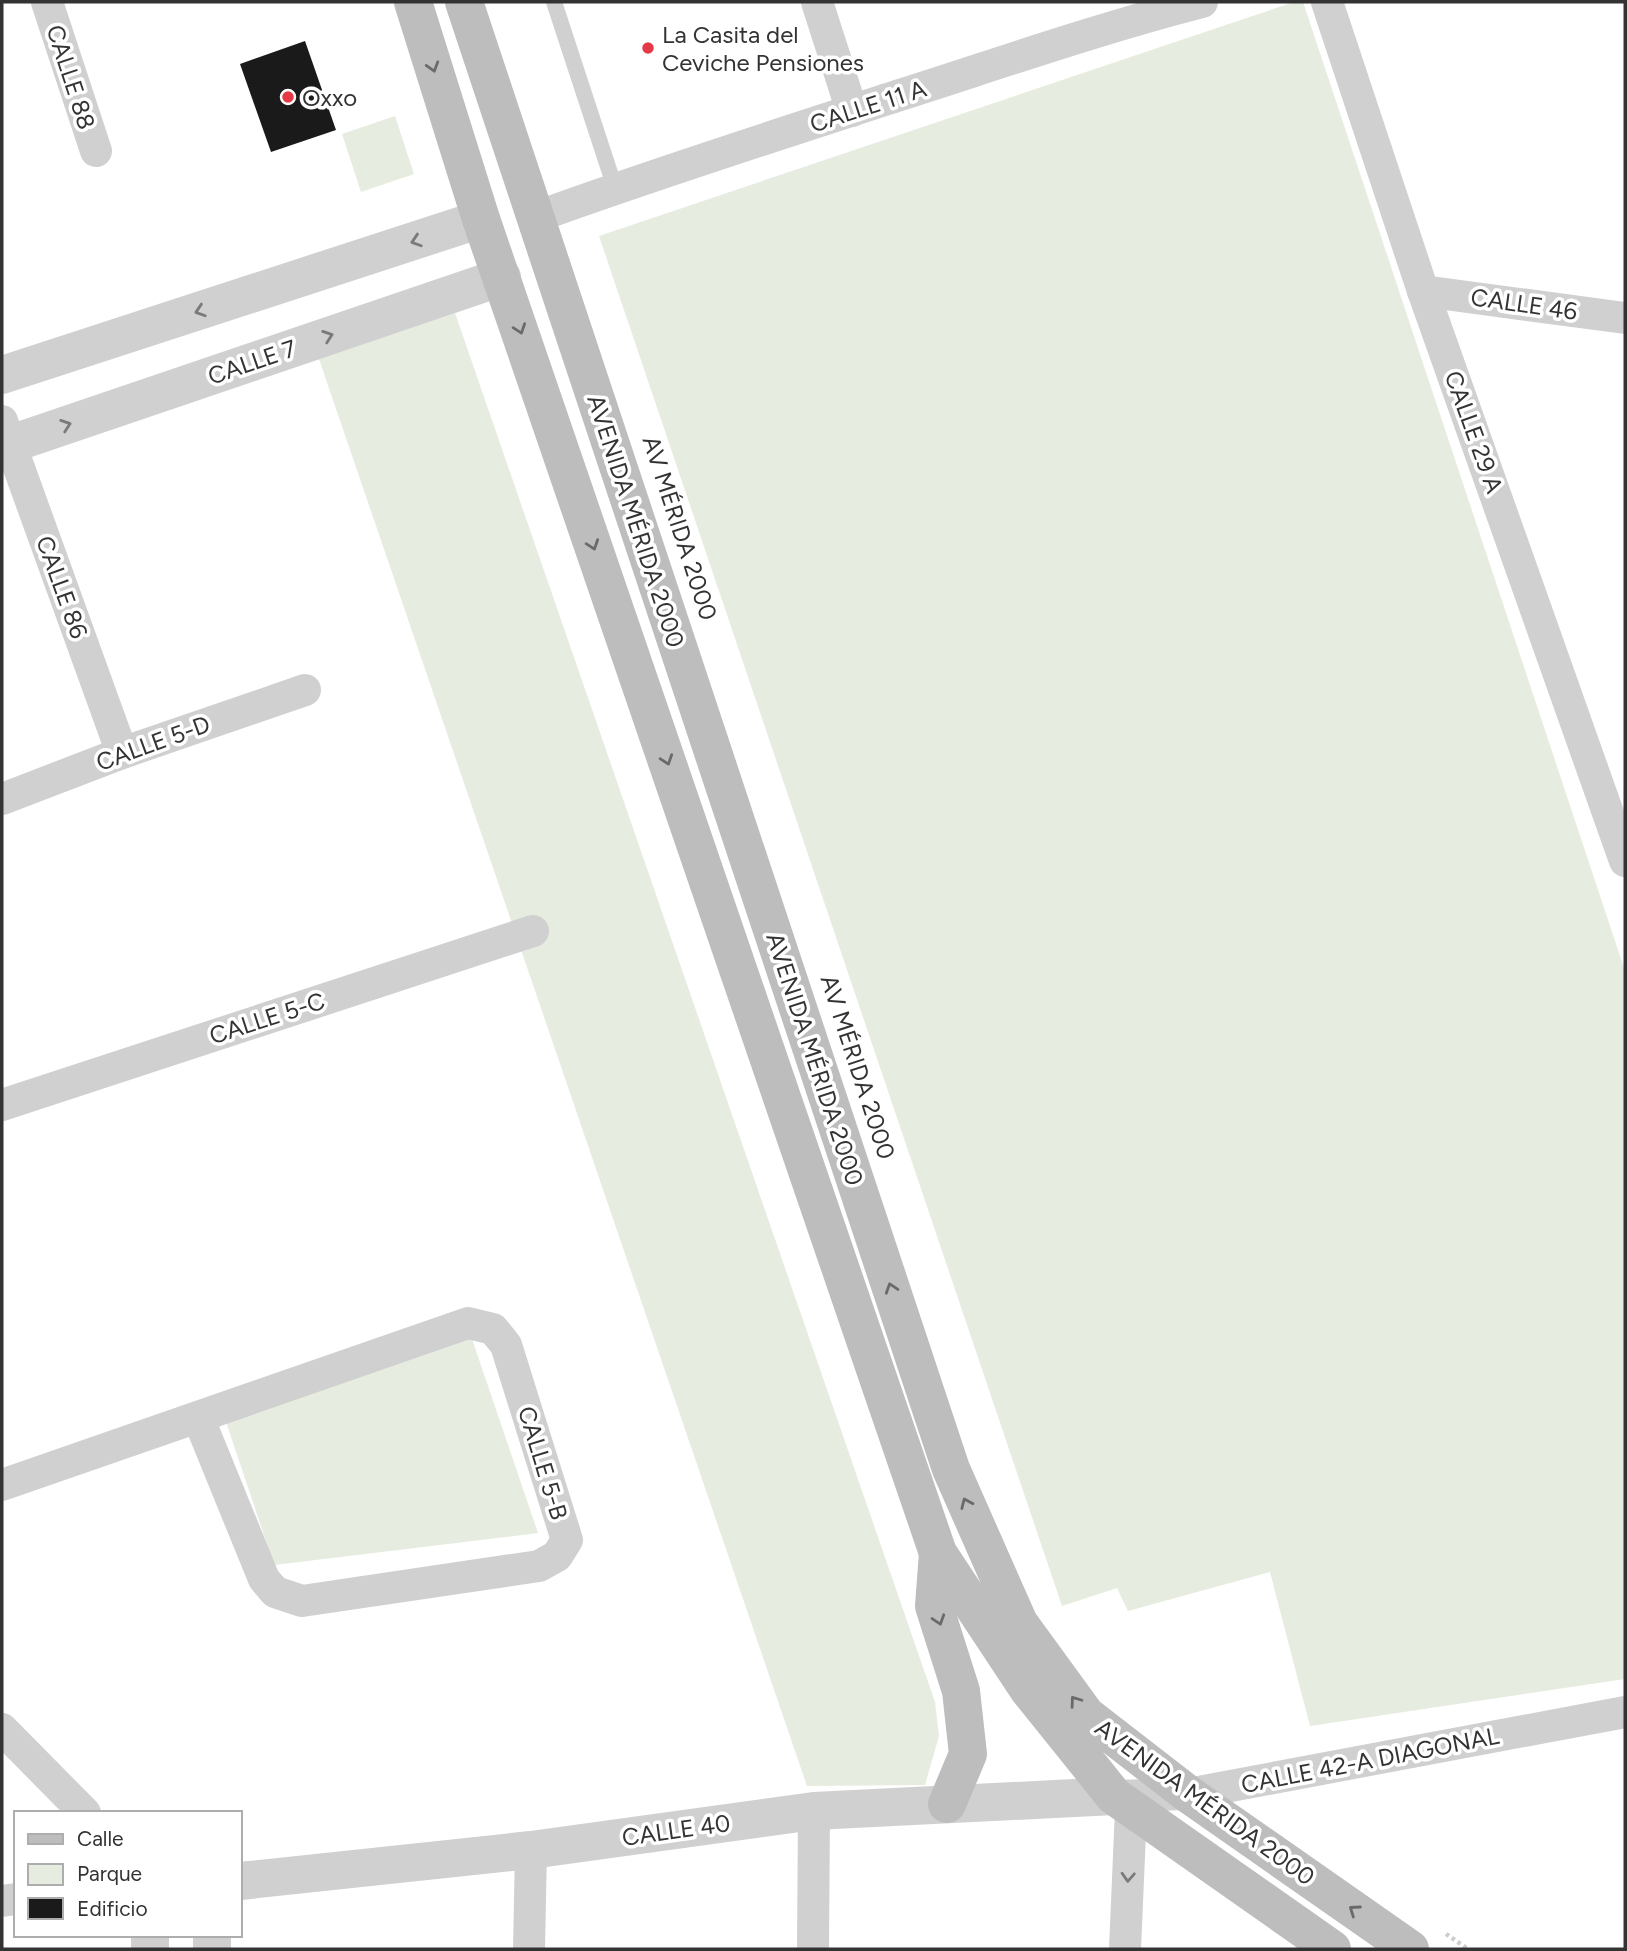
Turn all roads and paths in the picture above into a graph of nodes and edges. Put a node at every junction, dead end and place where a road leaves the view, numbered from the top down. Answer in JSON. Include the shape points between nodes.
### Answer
{"nodes":[{"id":1,"x":47,"y":2,"type":"edge"},
{"id":2,"x":413,"y":2,"type":"edge"},
{"id":3,"x":464,"y":2,"type":"edge"},
{"id":4,"x":554,"y":2,"type":"edge"},
{"id":5,"x":817,"y":2,"type":"edge"},
{"id":6,"x":1202,"y":2,"type":"edge"},
{"id":7,"x":1328,"y":2,"type":"edge"},
{"id":8,"x":1133,"y":10,"type":"edge"},
{"id":9,"x":852,"y":111,"type":"junction"},
{"id":10,"x":96,"y":151,"type":"dead end"},
{"id":11,"x":615,"y":188,"type":"junction"},
{"id":12,"x":536,"y":217,"type":"junction"},
{"id":13,"x":481,"y":219,"type":"junction"},
{"id":14,"x":502,"y":277,"type":"junction"},
{"id":15,"x":1423,"y":291,"type":"junction"},
{"id":16,"x":1625,"y":318,"type":"edge"},
{"id":17,"x":2,"y":375,"type":"edge"},
{"id":18,"x":4,"y":437,"type":"edge"},
{"id":19,"x":305,"y":690,"type":"dead end"},
{"id":20,"x":122,"y":754,"type":"junction"},
{"id":21,"x":2,"y":799,"type":"edge"},
{"id":22,"x":1625,"y":861,"type":"edge"},
{"id":23,"x":533,"y":931,"type":"dead end"},
{"id":24,"x":2,"y":1105,"type":"edge"},
{"id":25,"x":198,"y":1417,"type":"junction"},
{"id":26,"x":2,"y":1485,"type":"edge"},
{"id":27,"x":938,"y":1553,"type":"junction"},
{"id":28,"x":1625,"y":1712,"type":"edge"},
{"id":29,"x":2,"y":1729,"type":"edge"},
{"id":30,"x":1188,"y":1794,"type":"junction"},
{"id":31,"x":1123,"y":1802,"type":"junction"},
{"id":32,"x":947,"y":1804,"type":"junction"},
{"id":33,"x":86,"y":1810,"type":"edge"},
{"id":34,"x":814,"y":1811,"type":"junction"},
{"id":35,"x":531,"y":1850,"type":"junction"},
{"id":36,"x":242,"y":1881,"type":"edge"},
{"id":37,"x":1423,"y":1938,"type":"edge"},
{"id":38,"x":529,"y":1949,"type":"edge"},
{"id":39,"x":813,"y":1949,"type":"edge"},
{"id":40,"x":1125,"y":1949,"type":"edge"},
{"id":41,"x":1332,"y":1949,"type":"edge"},
{"id":42,"x":1468,"y":1949,"type":"edge"}],
"edges":[{"from":1,"to":10,"type":"street","name":"CALLE 88"},
{"from":2,"to":13,"type":"main road","name":"AVENIDA MÉRIDA 2000","one_way":true},
{"from":3,"to":12,"type":"main road","name":"AVENIDA MÉRIDA 2000"},
{"from":4,"to":11,"type":"lane"},
{"from":5,"to":9,"type":"street"},
{"from":6,"to":8,"type":"street","name":"CALLE 11 A"},
{"from":7,"to":15,"type":"street","name":"CALLE 29 A"},
{"from":8,"to":9,"type":"street","name":"CALLE 11 A"},
{"from":9,"to":11,"type":"street","name":"CALLE 11 A"},
{"from":11,"to":12,"type":"street","name":"CALLE 11 A"},
{"from":30,"to":12,"type":"main road","name":"AVENIDA MÉRIDA 2000","one_way":true,"via":[[1086,1715],[1026,1634],[951,1469]]},
{"from":13,"to":14,"type":"main road","name":"AVENIDA MÉRIDA 2000"},
{"from":13,"to":17,"type":"street","one_way":true},
{"from":18,"to":14,"type":"street","name":"CALLE 7","one_way":true},
{"from":14,"to":27,"type":"main road","name":"AVENIDA MÉRIDA 2000","one_way":true},
{"from":15,"to":16,"type":"street","name":"CALLE 46"},
{"from":15,"to":22,"type":"street","name":"CALLE 29 A"},
{"from":18,"to":20,"type":"street","name":"CALLE 86"},
{"from":19,"to":20,"type":"street","name":"CALLE 5-D"},
{"from":20,"to":21,"type":"street","name":"CALLE 5-D"},
{"from":23,"to":24,"type":"street","name":"CALLE 5-C"},
{"from":25,"to":25,"type":"street","name":"CALLE 5-B","via":[[468,1323],[494,1328],[506,1345],[568,1540],[558,1556],[539,1566],[302,1601],[275,1592],[264,1579]]},
{"from":25,"to":26,"type":"street","name":"CALLE 5-B"},
{"from":27,"to":31,"type":"main road","name":"AVENIDA MÉRIDA 2000","via":[[1028,1689]]},
{"from":27,"to":32,"type":"main road","one_way":true,"via":[[934,1606],[961,1691],[968,1754]]},
{"from":28,"to":30,"type":"street","name":"CALLE 42-A DIAGONAL"},
{"from":29,"to":33,"type":"street"},
{"from":30,"to":31,"type":"street","name":"CALLE 42-A DIAGONAL"},
{"from":37,"to":30,"type":"main road","name":"AVENIDA MÉRIDA 2000","one_way":true},
{"from":31,"to":32,"type":"street","name":"CALLE 40"},
{"from":31,"to":40,"type":"street","one_way":true},
{"from":31,"to":41,"type":"main road","name":"AVENIDA MÉRIDA 2000"},
{"from":32,"to":34,"type":"street","name":"CALLE 40"},
{"from":34,"to":35,"type":"street","name":"CALLE 40"},
{"from":34,"to":39,"type":"street"},
{"from":35,"to":36,"type":"street","name":"CALLE 40"},
{"from":35,"to":38,"type":"street"},
{"from":37,"to":42,"type":"path"}]}
